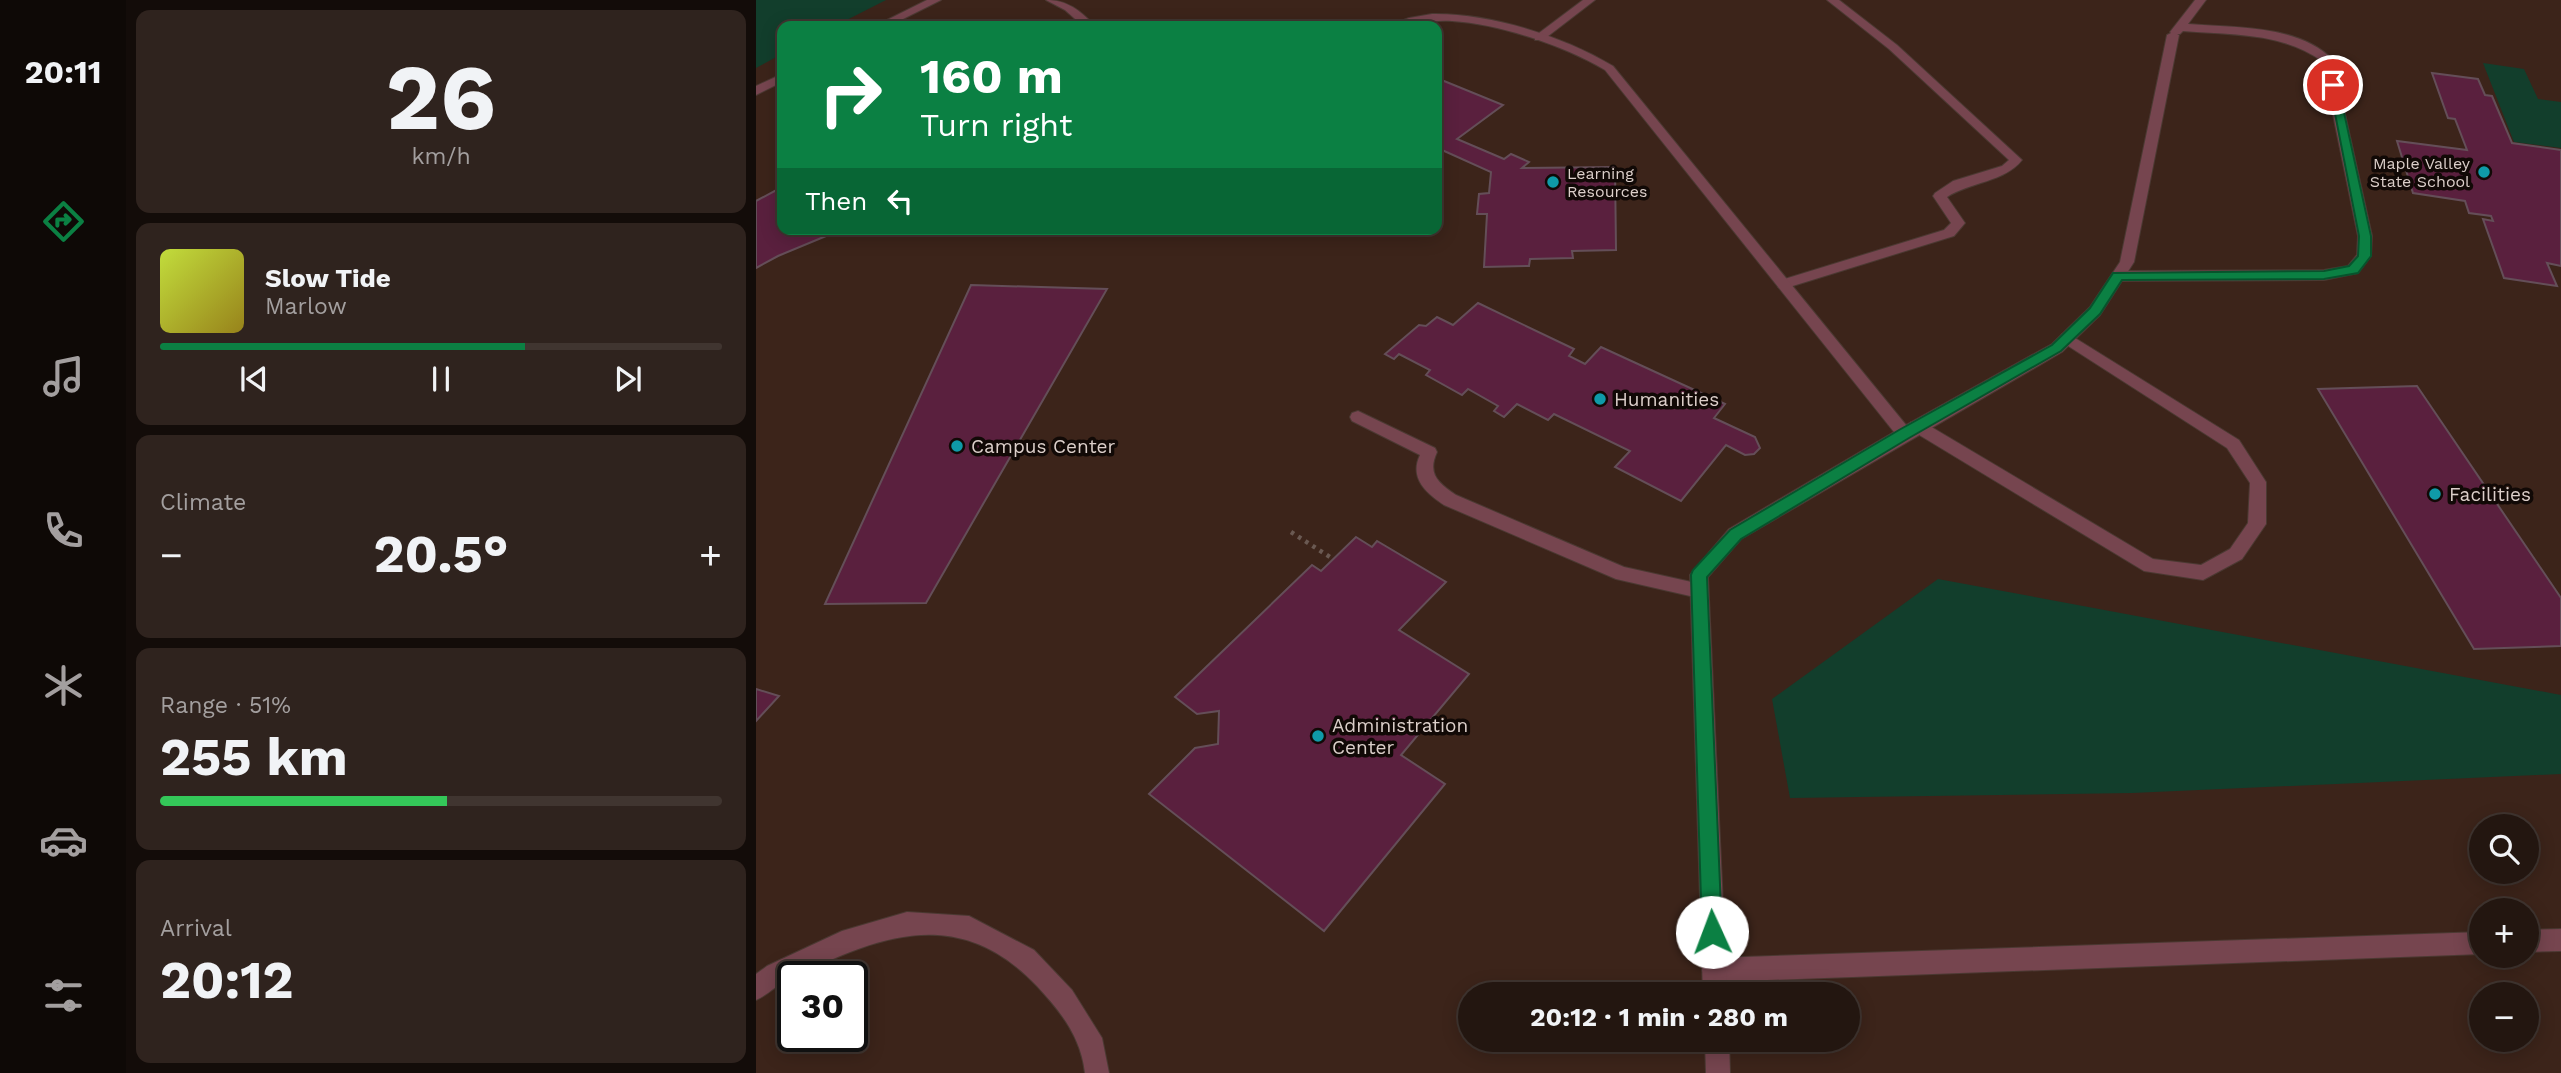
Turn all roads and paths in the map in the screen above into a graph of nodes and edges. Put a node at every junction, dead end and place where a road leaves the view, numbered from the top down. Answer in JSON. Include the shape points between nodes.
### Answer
{"nodes":[{"id":1,"x":936,"y":0,"type":"edge"},
{"id":2,"x":949,"y":0,"type":"edge"},
{"id":3,"x":1051,"y":0,"type":"edge"},
{"id":4,"x":1590,"y":0,"type":"edge"},
{"id":5,"x":1832,"y":0,"type":"edge"},
{"id":6,"x":2201,"y":0,"type":"edge"},
{"id":7,"x":901,"y":16,"type":"junction"},
{"id":8,"x":891,"y":21,"type":"edge"},
{"id":9,"x":1083,"y":21,"type":"edge"},
{"id":10,"x":1419,"y":21,"type":"edge"},
{"id":11,"x":2177,"y":31,"type":"junction"},
{"id":12,"x":1539,"y":38,"type":"junction"},
{"id":13,"x":777,"y":80,"type":"edge"},
{"id":14,"x":756,"y":91,"type":"edge"},
{"id":15,"x":2118,"y":276,"type":"junction"},
{"id":16,"x":1783,"y":284,"type":"junction"},
{"id":17,"x":2067,"y":338,"type":"junction"},
{"id":18,"x":1358,"y":417,"type":"dead end"},
{"id":19,"x":1911,"y":430,"type":"junction"},
{"id":20,"x":1291,"y":532,"type":"dead end"},
{"id":21,"x":1333,"y":559,"type":"dead end"},
{"id":22,"x":1699,"y":590,"type":"junction"},
{"id":23,"x":2561,"y":940,"type":"edge"},
{"id":24,"x":2539,"y":941,"type":"edge"},
{"id":25,"x":2469,"y":943,"type":"edge"},
{"id":26,"x":1714,"y":970,"type":"junction"},
{"id":27,"x":1714,"y":982,"type":"edge"},
{"id":28,"x":756,"y":988,"type":"edge"},
{"id":29,"x":1717,"y":1052,"type":"edge"},
{"id":30,"x":1097,"y":1073,"type":"edge"},
{"id":31,"x":1718,"y":1073,"type":"edge"}],
"edges":[{"from":1,"to":7,"type":"street"},
{"from":2,"to":7,"type":"street"},
{"from":3,"to":9,"type":"street"},
{"from":4,"to":12,"type":"street"},
{"from":5,"to":16,"type":"street","via":[[1893,47],[2016,160],[2007,169],[1958,184],[1940,196],[1958,223],[1949,233]]},
{"from":6,"to":11,"type":"street"},
{"from":7,"to":8,"type":"street"},
{"from":10,"to":12,"type":"street","via":[[1464,17]]},
{"from":11,"to":15,"type":"street","via":[[2127,262]]},
{"from":11,"to":15,"type":"street","via":[[2288,38],[2315,49],[2327,60],[2365,236],[2364,256],[2353,270],[2324,275]]},
{"from":12,"to":16,"type":"street","via":[[1590,56],[1609,68]]},
{"from":13,"to":14,"type":"street"},
{"from":15,"to":17,"type":"street","via":[[2095,311]]},
{"from":16,"to":19,"type":"street"},
{"from":17,"to":19,"type":"street","via":[[2057,348]]},
{"from":17,"to":19,"type":"street","via":[[2233,444],[2258,482],[2258,524],[2236,554],[2203,573],[2151,566]]},
{"from":18,"to":22,"type":"street","via":[[1429,452],[1423,463],[1424,476],[1450,500],[1622,574]]},
{"from":19,"to":22,"type":"street","via":[[1735,534],[1699,575]]},
{"from":20,"to":21,"type":"path"},
{"from":22,"to":26,"type":"street"},
{"from":23,"to":24,"type":"street"},
{"from":25,"to":26,"type":"street"},
{"from":26,"to":27,"type":"street"},
{"from":28,"to":30,"type":"street","via":[[842,942],[907,923],[969,927],[1026,958],[1064,998],[1094,1046]]},
{"from":29,"to":31,"type":"street"}]}
